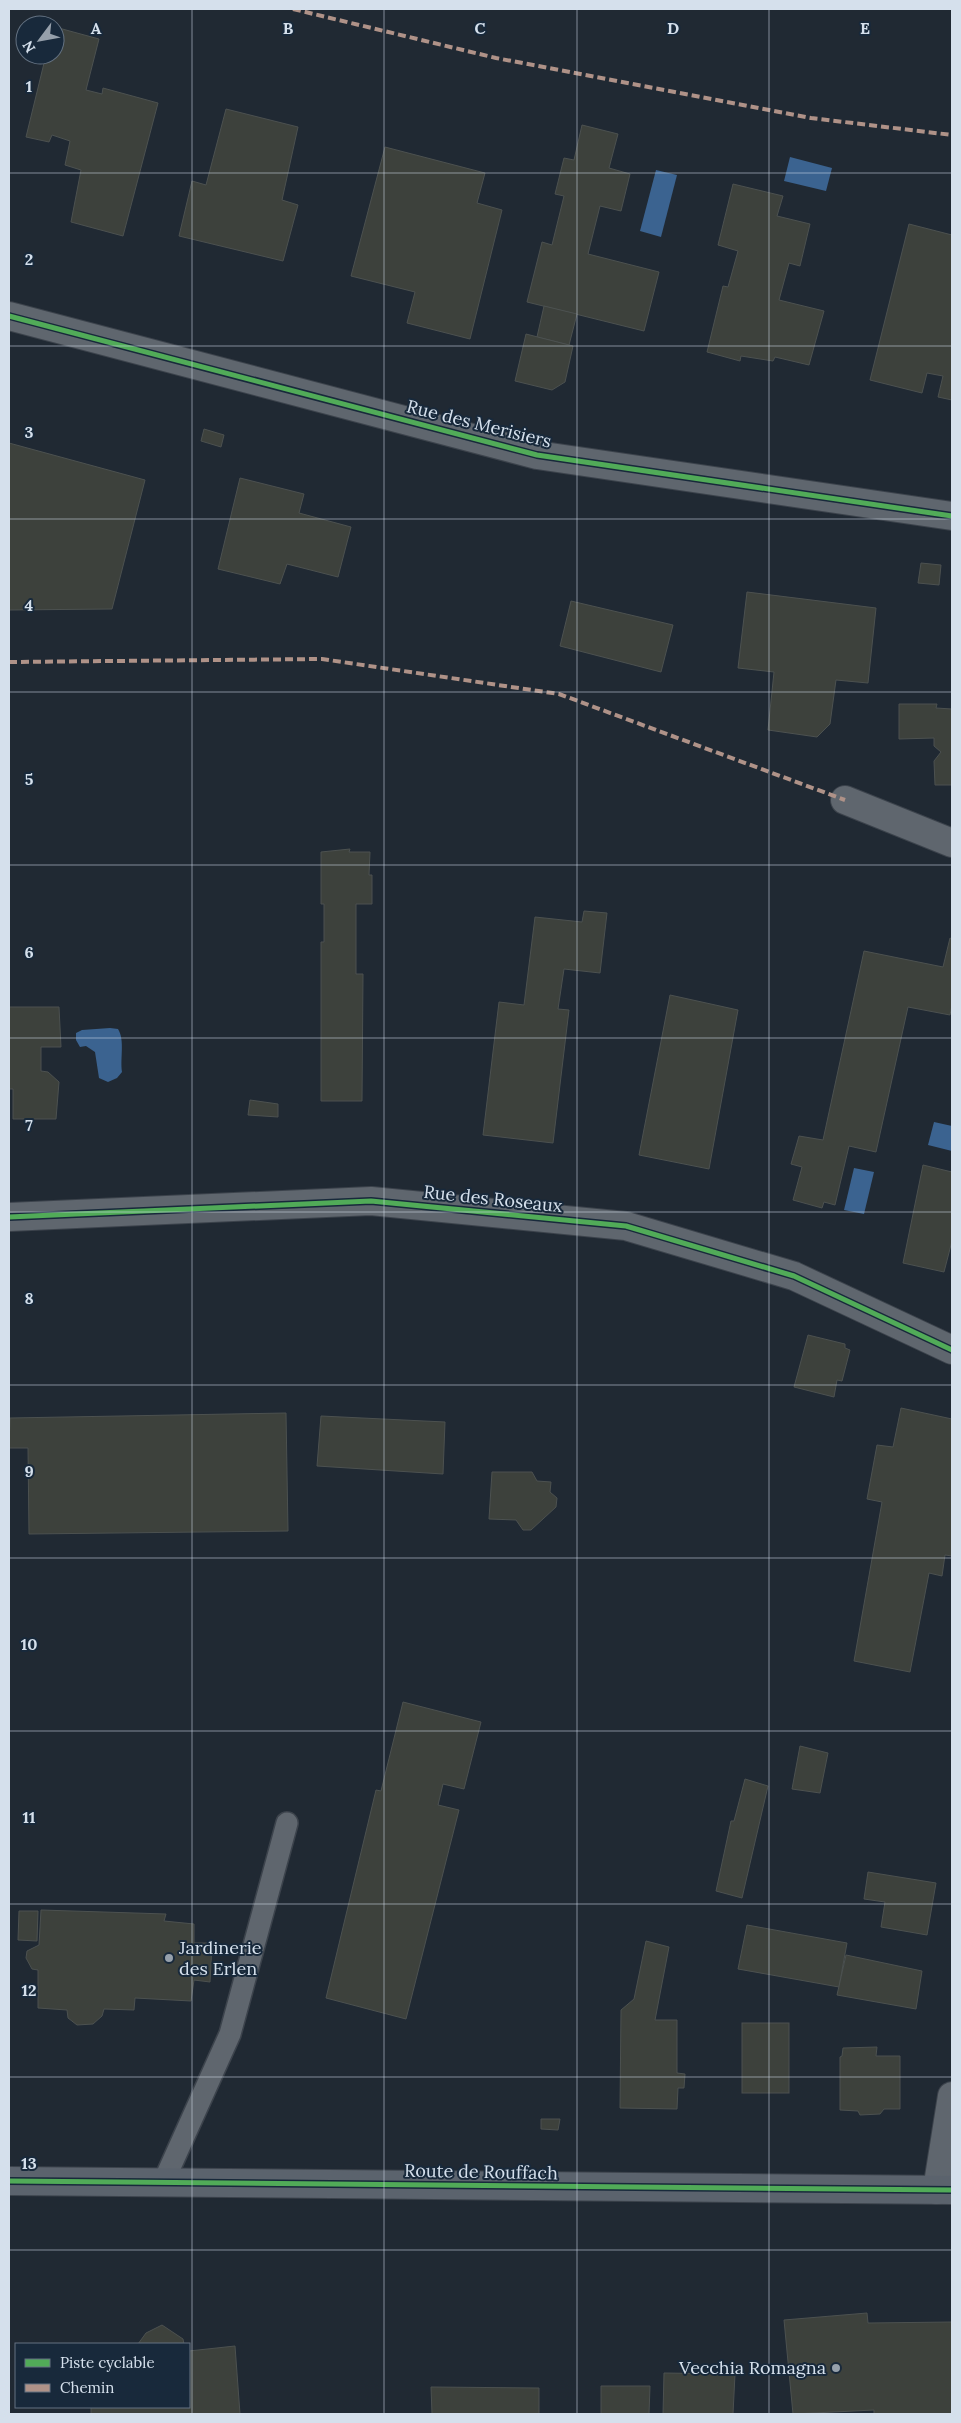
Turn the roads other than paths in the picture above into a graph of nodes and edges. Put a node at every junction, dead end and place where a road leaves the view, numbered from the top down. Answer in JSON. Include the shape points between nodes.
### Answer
{"nodes":[{"id":1,"x":9,"y":316,"type":"edge"},
{"id":2,"x":952,"y":516,"type":"edge"},
{"id":3,"x":845,"y":800,"type":"dead end"},
{"id":4,"x":952,"y":843,"type":"edge"},
{"id":5,"x":9,"y":1217,"type":"edge"},
{"id":6,"x":952,"y":1350,"type":"edge"},
{"id":7,"x":287,"y":1823,"type":"dead end"},
{"id":8,"x":952,"y":2096,"type":"edge"},
{"id":9,"x":9,"y":2181,"type":"edge"},
{"id":10,"x":164,"y":2183,"type":"junction"},
{"id":11,"x":945,"y":2190,"type":"edge"}],
"edges":[{"from":1,"to":2,"type":"street","name":"Rue des Merisiers","via":[[537,455]]},
{"from":3,"to":4,"type":"street"},
{"from":5,"to":6,"type":"street","name":"Rue des Roseaux","via":[[371,1201],[626,1226],[794,1276]]},
{"from":7,"to":10,"type":"lane","via":[[230,2034]]},
{"from":8,"to":11,"type":"street"},
{"from":9,"to":10,"type":"main road","name":"Route de Rouffach"},
{"from":10,"to":11,"type":"main road","name":"Route de Rouffach"}]}
